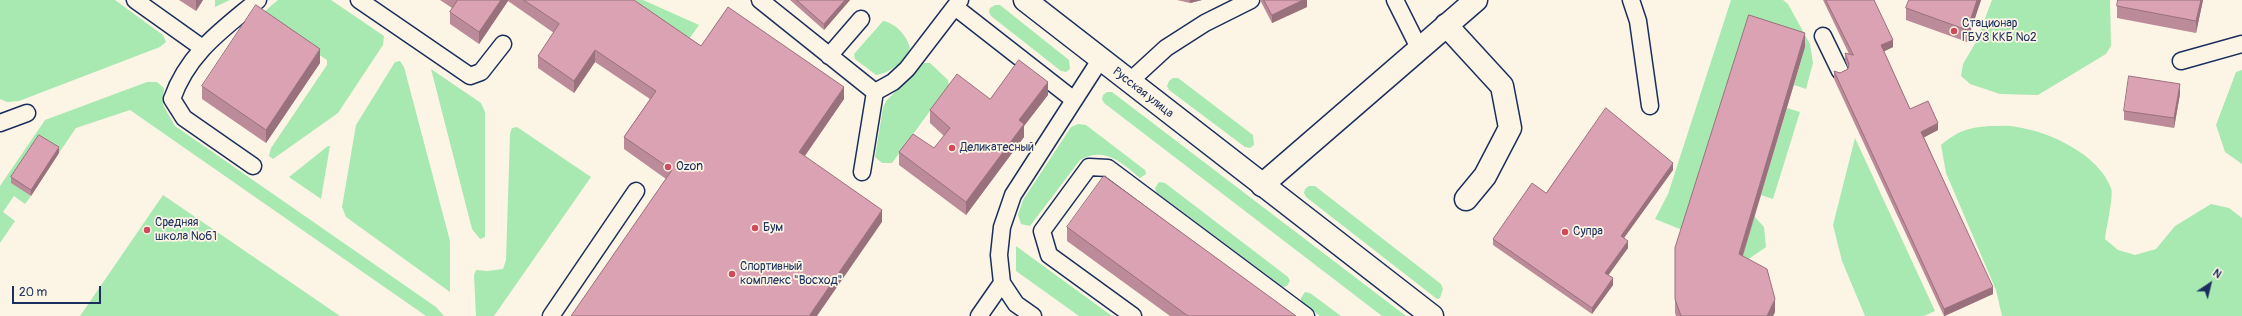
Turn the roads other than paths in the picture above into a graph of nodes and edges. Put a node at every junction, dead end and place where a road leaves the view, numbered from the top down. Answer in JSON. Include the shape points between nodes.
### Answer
{"nodes":[{"id":1,"x":135,"y":0,"type":"edge"},
{"id":2,"x":258,"y":0,"type":"edge"},
{"id":3,"x":359,"y":0,"type":"edge"},
{"id":4,"x":760,"y":0,"type":"edge"},
{"id":5,"x":1025,"y":0,"type":"edge"},
{"id":6,"x":1251,"y":0,"type":"edge"},
{"id":7,"x":1395,"y":0,"type":"edge"},
{"id":8,"x":1476,"y":0,"type":"edge"},
{"id":9,"x":1631,"y":0,"type":"edge"},
{"id":10,"x":957,"y":4,"type":"edge"},
{"id":11,"x":861,"y":19,"type":"dead end"},
{"id":12,"x":1446,"y":25,"type":"junction"},
{"id":13,"x":1823,"y":36,"type":"dead end"},
{"id":14,"x":503,"y":44,"type":"dead end"},
{"id":15,"x":2242,"y":44,"type":"edge"},
{"id":16,"x":202,"y":47,"type":"junction"},
{"id":17,"x":1419,"y":48,"type":"junction"},
{"id":18,"x":829,"y":56,"type":"junction"},
{"id":19,"x":1100,"y":60,"type":"junction"},
{"id":20,"x":2181,"y":61,"type":"dead end"},
{"id":21,"x":1840,"y":71,"type":"edge"},
{"id":22,"x":1129,"y":82,"type":"junction"},
{"id":23,"x":875,"y":92,"type":"junction"},
{"id":24,"x":1074,"y":100,"type":"junction"},
{"id":25,"x":1650,"y":106,"type":"dead end"},
{"id":26,"x":27,"y":113,"type":"dead end"},
{"id":27,"x":0,"y":123,"type":"edge"},
{"id":28,"x":253,"y":166,"type":"dead end"},
{"id":29,"x":862,"y":172,"type":"dead end"},
{"id":30,"x":1262,"y":185,"type":"junction"},
{"id":31,"x":636,"y":191,"type":"dead end"},
{"id":32,"x":1466,"y":199,"type":"dead end"},
{"id":33,"x":1002,"y":283,"type":"junction"},
{"id":34,"x":551,"y":316,"type":"edge"},
{"id":35,"x":979,"y":316,"type":"edge"},
{"id":36,"x":1033,"y":316,"type":"edge"},
{"id":37,"x":1132,"y":316,"type":"edge"},
{"id":38,"x":1306,"y":316,"type":"edge"},
{"id":39,"x":1432,"y":316,"type":"edge"}],
"edges":[{"from":1,"to":16,"type":"lane"},
{"from":2,"to":16,"type":"lane"},
{"from":3,"to":14,"type":"lane","via":[[470,76],[481,72]]},
{"from":4,"to":18,"type":"lane"},
{"from":5,"to":19,"type":"main road","name":"Русская улица"},
{"from":6,"to":22,"type":"lane","via":[[1205,23],[1166,48]]},
{"from":7,"to":17,"type":"lane"},
{"from":8,"to":12,"type":"main road"},
{"from":9,"to":25,"type":"lane","via":[[1638,21]]},
{"from":10,"to":23,"type":"lane","via":[[908,69],[893,82]]},
{"from":10,"to":24,"type":"lane"},
{"from":11,"to":18,"type":"lane"},
{"from":12,"to":17,"type":"main road"},
{"from":12,"to":32,"type":"main road","via":[[1502,86],[1510,128],[1485,176]]},
{"from":13,"to":21,"type":"lane"},
{"from":15,"to":20,"type":"lane"},
{"from":16,"to":28,"type":"lane","via":[[179,80],[172,99],[184,118]]},
{"from":17,"to":30,"type":"main road"},
{"from":18,"to":23,"type":"lane"},
{"from":19,"to":22,"type":"main road","name":"Русская улица"},
{"from":19,"to":24,"type":"lane"},
{"from":22,"to":30,"type":"main road","name":"Русская улица"},
{"from":23,"to":29,"type":"lane"},
{"from":24,"to":33,"type":"lane","via":[[1013,195],[1002,227],[999,255]]},
{"from":26,"to":27,"type":"lane"},
{"from":30,"to":39,"type":"main road","name":"Русская улица"},
{"from":31,"to":34,"type":"lane"},
{"from":33,"to":35,"type":"lane"},
{"from":33,"to":36,"type":"lane","via":[[1016,304]]},
{"from":37,"to":38,"type":"lane","via":[[1049,255],[1042,231],[1089,167],[1108,168]]}]}
